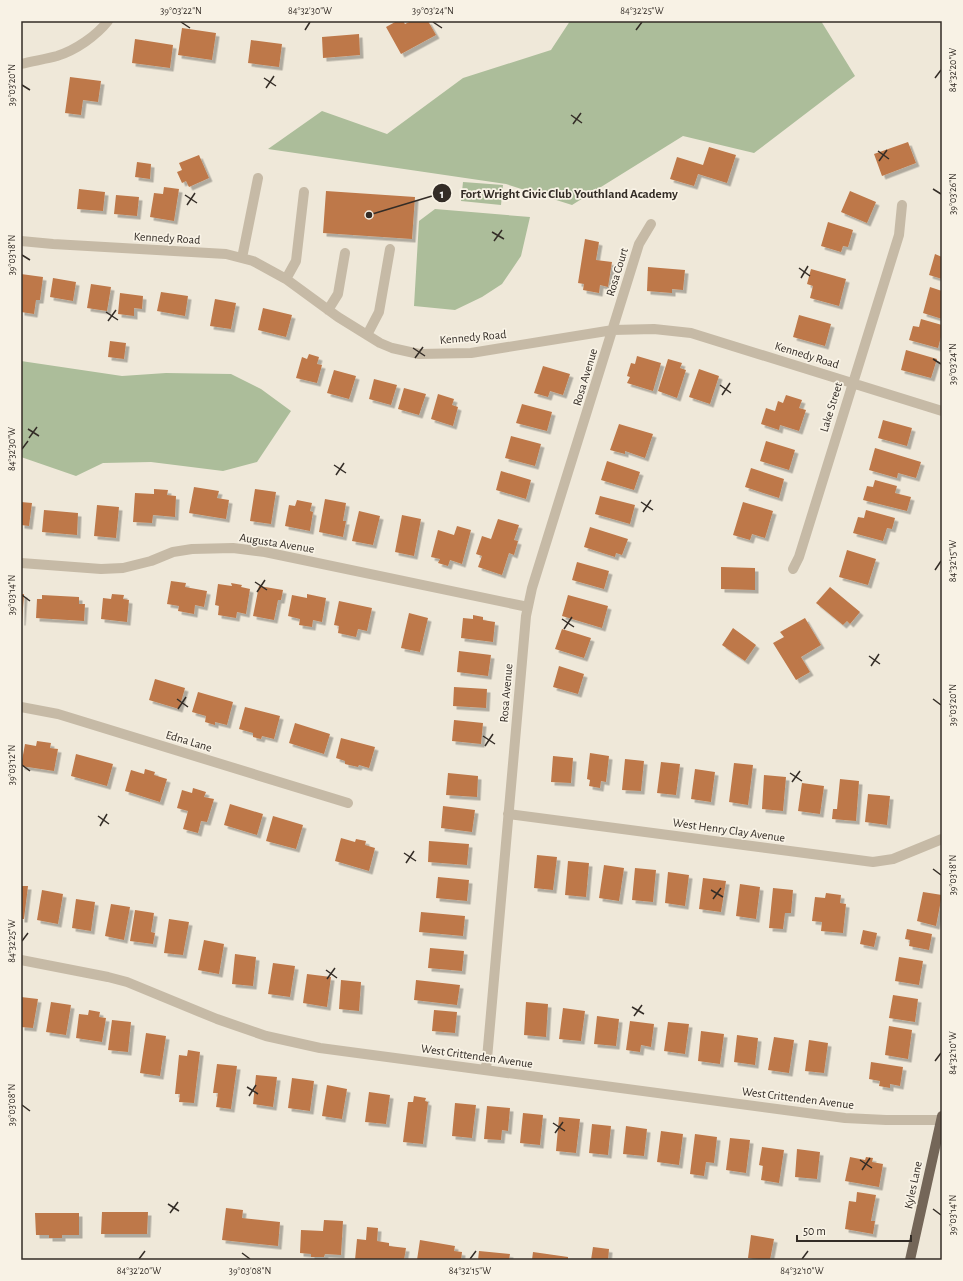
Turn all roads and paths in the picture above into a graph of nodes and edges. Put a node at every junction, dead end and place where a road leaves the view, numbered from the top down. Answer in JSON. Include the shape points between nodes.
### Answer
{"nodes":[{"id":1,"x":108,"y":21,"type":"edge"},
{"id":2,"x":21,"y":64,"type":"edge"},
{"id":3,"x":258,"y":178,"type":"dead end"},
{"id":4,"x":304,"y":192,"type":"dead end"},
{"id":5,"x":902,"y":205,"type":"dead end"},
{"id":6,"x":651,"y":224,"type":"dead end"},
{"id":7,"x":21,"y":241,"type":"edge"},
{"id":8,"x":390,"y":249,"type":"dead end"},
{"id":9,"x":345,"y":253,"type":"dead end"},
{"id":10,"x":242,"y":258,"type":"junction"},
{"id":11,"x":286,"y":279,"type":"junction"},
{"id":12,"x":328,"y":310,"type":"junction"},
{"id":13,"x":613,"y":330,"type":"junction"},
{"id":14,"x":367,"y":335,"type":"junction"},
{"id":15,"x":853,"y":383,"type":"junction"},
{"id":16,"x":942,"y":410,"type":"edge"},
{"id":17,"x":21,"y":563,"type":"edge"},
{"id":18,"x":793,"y":569,"type":"dead end"},
{"id":19,"x":528,"y":607,"type":"junction"},
{"id":20,"x":21,"y":707,"type":"edge"},
{"id":21,"x":348,"y":803,"type":"dead end"},
{"id":22,"x":508,"y":814,"type":"junction"},
{"id":23,"x":942,"y":838,"type":"edge"},
{"id":24,"x":21,"y":960,"type":"edge"},
{"id":25,"x":486,"y":1070,"type":"junction"},
{"id":26,"x":942,"y":1119,"type":"edge"},
{"id":27,"x":910,"y":1260,"type":"edge"}],
"edges":[{"from":1,"to":2,"type":"street","via":[[101,30],[81,45],[58,56]]},
{"from":3,"to":10,"type":"street"},
{"from":4,"to":11,"type":"street","via":[[296,261]]},
{"from":5,"to":15,"type":"street","name":"Lake Street","via":[[899,235]]},
{"from":6,"to":13,"type":"street","name":"Rosa Court","via":[[639,244]]},
{"from":7,"to":10,"type":"street","name":"Kennedy Road","via":[[226,254]]},
{"from":8,"to":14,"type":"street","via":[[379,312]]},
{"from":9,"to":12,"type":"street","via":[[338,294]]},
{"from":10,"to":11,"type":"street","name":"Kennedy Road","via":[[253,261]]},
{"from":11,"to":12,"type":"street","name":"Kennedy Road"},
{"from":12,"to":14,"type":"street","name":"Kennedy Road"},
{"from":13,"to":14,"type":"street","name":"Kennedy Road","via":[[471,353],[419,354],[392,348]]},
{"from":13,"to":15,"type":"street","name":"Kennedy Road","via":[[654,329],[691,333]]},
{"from":13,"to":19,"type":"street","name":"Rosa Avenue","via":[[534,580]]},
{"from":15,"to":16,"type":"street","name":"Kennedy Road"},
{"from":15,"to":18,"type":"street","name":"Lake Street","via":[[799,557]]},
{"from":17,"to":19,"type":"street","name":"Augusta Avenue","via":[[122,568],[151,562],[173,552],[233,548],[265,552]]},
{"from":19,"to":22,"type":"street","name":"Rosa Avenue"},
{"from":20,"to":21,"type":"street","name":"Edna Lane","via":[[58,714]]},
{"from":22,"to":23,"type":"street","name":"West Henry Clay Avenue","via":[[873,862],[894,859]]},
{"from":22,"to":25,"type":"street","name":"Rosa Avenue"},
{"from":24,"to":25,"type":"street","name":"West Crittenden Avenue","via":[[127,982],[217,1020],[266,1036],[320,1048]]},
{"from":25,"to":26,"type":"street","name":"West Crittenden Avenue","via":[[845,1118]]},
{"from":26,"to":27,"type":"main road","name":"Kyles Lane"}]}
